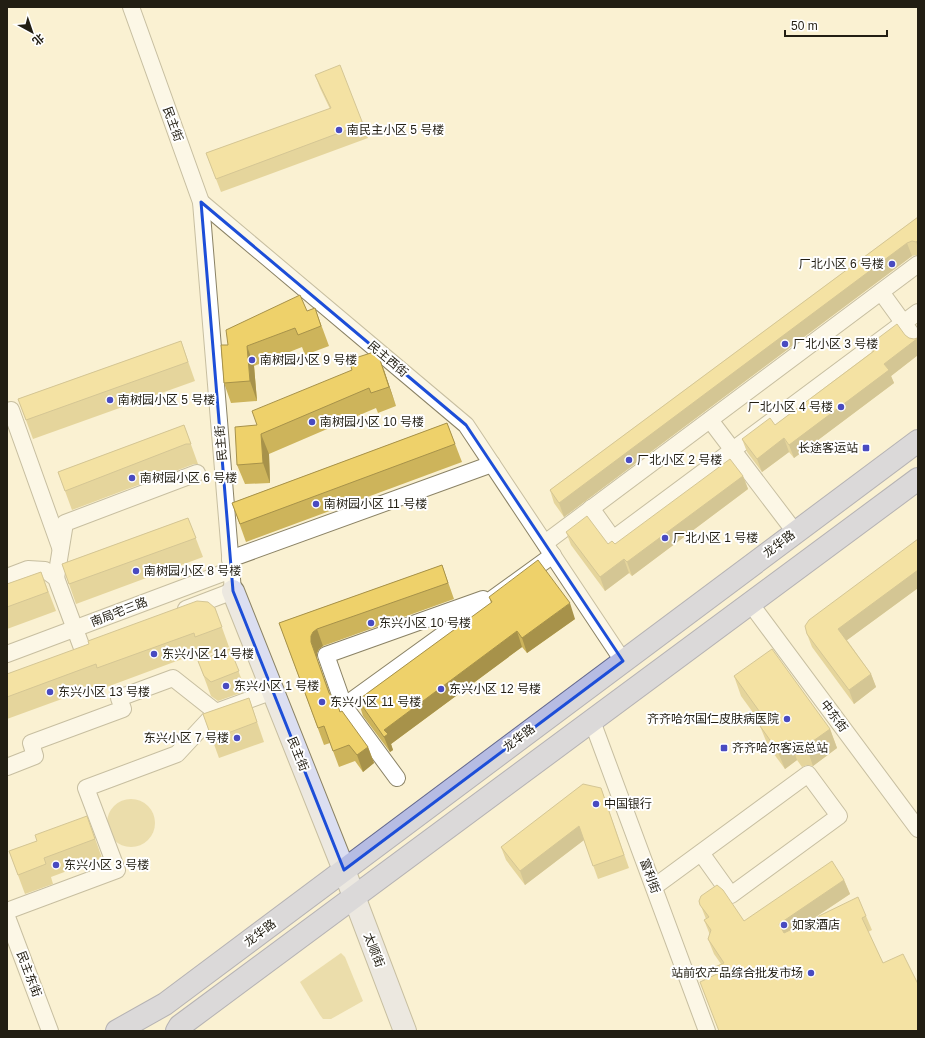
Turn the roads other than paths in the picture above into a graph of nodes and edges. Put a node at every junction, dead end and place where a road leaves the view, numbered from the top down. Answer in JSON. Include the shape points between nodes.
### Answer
{"nodes":[{"id":1,"x":131,"y":7,"type":"edge"},
{"id":2,"x":201,"y":202,"type":"junction"},
{"id":3,"x":918,"y":264,"type":"edge"},
{"id":4,"x":881,"y":292,"type":"junction"},
{"id":5,"x":918,"y":312,"type":"edge"},
{"id":6,"x":903,"y":323,"type":"junction"},
{"id":7,"x":918,"y":343,"type":"edge"},
{"id":8,"x":11,"y":410,"type":"dead end"},
{"id":9,"x":710,"y":420,"type":"junction"},
{"id":10,"x":918,"y":441,"type":"edge"},
{"id":11,"x":733,"y":450,"type":"junction"},
{"id":12,"x":492,"y":464,"type":"junction"},
{"id":13,"x":197,"y":473,"type":"dead end"},
{"id":14,"x":918,"y":479,"type":"edge"},
{"id":15,"x":591,"y":508,"type":"junction"},
{"id":16,"x":795,"y":532,"type":"junction"},
{"id":17,"x":61,"y":548,"type":"junction"},
{"id":18,"x":549,"y":549,"type":"junction"},
{"id":19,"x":231,"y":564,"type":"junction"},
{"id":20,"x":7,"y":577,"type":"edge"},
{"id":21,"x":56,"y":578,"type":"junction"},
{"id":22,"x":233,"y":591,"type":"junction"},
{"id":23,"x":499,"y":594,"type":"junction"},
{"id":24,"x":750,"y":604,"type":"junction"},
{"id":25,"x":175,"y":613,"type":"edge"},
{"id":26,"x":75,"y":629,"type":"junction"},
{"id":27,"x":82,"y":648,"type":"edge"},
{"id":28,"x":7,"y":654,"type":"edge"},
{"id":29,"x":623,"y":661,"type":"junction"},
{"id":30,"x":273,"y":691,"type":"junction"},
{"id":31,"x":344,"y":706,"type":"junction"},
{"id":32,"x":216,"y":712,"type":"junction"},
{"id":33,"x":592,"y":721,"type":"junction"},
{"id":34,"x":7,"y":766,"type":"edge"},
{"id":35,"x":397,"y":778,"type":"dead end"},
{"id":36,"x":918,"y":829,"type":"edge"},
{"id":37,"x":701,"y":853,"type":"junction"},
{"id":38,"x":344,"y":870,"type":"junction"},
{"id":39,"x":654,"y":887,"type":"junction"},
{"id":40,"x":354,"y":898,"type":"junction"},
{"id":41,"x":7,"y":912,"type":"edge"},
{"id":42,"x":7,"y":917,"type":"edge"},
{"id":43,"x":50,"y":1031,"type":"edge"},
{"id":44,"x":117,"y":1031,"type":"edge"},
{"id":45,"x":177,"y":1031,"type":"edge"},
{"id":46,"x":405,"y":1031,"type":"edge"},
{"id":47,"x":707,"y":1031,"type":"edge"}],
"edges":[{"from":1,"to":2,"type":"street","name":"民主街"},
{"from":2,"to":12,"type":"street","name":"民主西街","via":[[466,424]]},
{"from":2,"to":19,"type":"street","name":"民主街"},
{"from":3,"to":4,"type":"street"},
{"from":4,"to":6,"type":"street"},
{"from":4,"to":9,"type":"street"},
{"from":5,"to":6,"type":"street"},
{"from":6,"to":7,"type":"street"},
{"from":6,"to":11,"type":"street"},
{"from":8,"to":17,"type":"street"},
{"from":9,"to":11,"type":"street"},
{"from":9,"to":15,"type":"street"},
{"from":10,"to":16,"type":"main road","name":"龙华路"},
{"from":11,"to":15,"type":"street","via":[[613,539]]},
{"from":11,"to":16,"type":"street"},
{"from":12,"to":18,"type":"street","name":"民主西街"},
{"from":12,"to":19,"type":"street","name":"南局宅三路"},
{"from":13,"to":17,"type":"street","via":[[65,523]]},
{"from":14,"to":24,"type":"main road"},
{"from":15,"to":18,"type":"street"},
{"from":16,"to":29,"type":"main road","name":"龙华路"},
{"from":17,"to":21,"type":"street"},
{"from":18,"to":23,"type":"street"},
{"from":18,"to":29,"type":"street","name":"民主西街"},
{"from":19,"to":22,"type":"street","name":"民主街"},
{"from":19,"to":26,"type":"street","name":"南局宅三路"},
{"from":20,"to":21,"type":"street","via":[[28,569],[45,570]]},
{"from":21,"to":26,"type":"street"},
{"from":22,"to":25,"type":"street"},
{"from":22,"to":30,"type":"main road","name":"民主街"},
{"from":23,"to":31,"type":"street"},
{"from":23,"to":31,"type":"street","via":[[326,655]]},
{"from":24,"to":33,"type":"main road"},
{"from":24,"to":36,"type":"street","name":"中东街"},
{"from":26,"to":27,"type":"street"},
{"from":26,"to":28,"type":"street","name":"南局宅三路"},
{"from":29,"to":38,"type":"main road","name":"龙华路"},
{"from":30,"to":32,"type":"street"},
{"from":30,"to":38,"type":"main road","name":"民主街"},
{"from":31,"to":35,"type":"street"},
{"from":32,"to":34,"type":"street","via":[[173,678],[119,698],[124,709],[31,743],[35,756]]},
{"from":32,"to":41,"type":"street","via":[[176,754],[86,788],[116,870]]},
{"from":33,"to":39,"type":"street","name":"富利街"},
{"from":33,"to":40,"type":"main road"},
{"from":37,"to":37,"type":"street","via":[[808,774],[838,816],[731,895]]},
{"from":37,"to":39,"type":"street"},
{"from":38,"to":40,"type":"main road","name":"太顺街"},
{"from":38,"to":44,"type":"main road","name":"龙华路","via":[[165,1004]]},
{"from":39,"to":47,"type":"street","name":"富利街"},
{"from":40,"to":45,"type":"main road","via":[[180,1026]]},
{"from":40,"to":46,"type":"main road","name":"太顺街"},
{"from":42,"to":43,"type":"street","name":"民主东街"}]}
